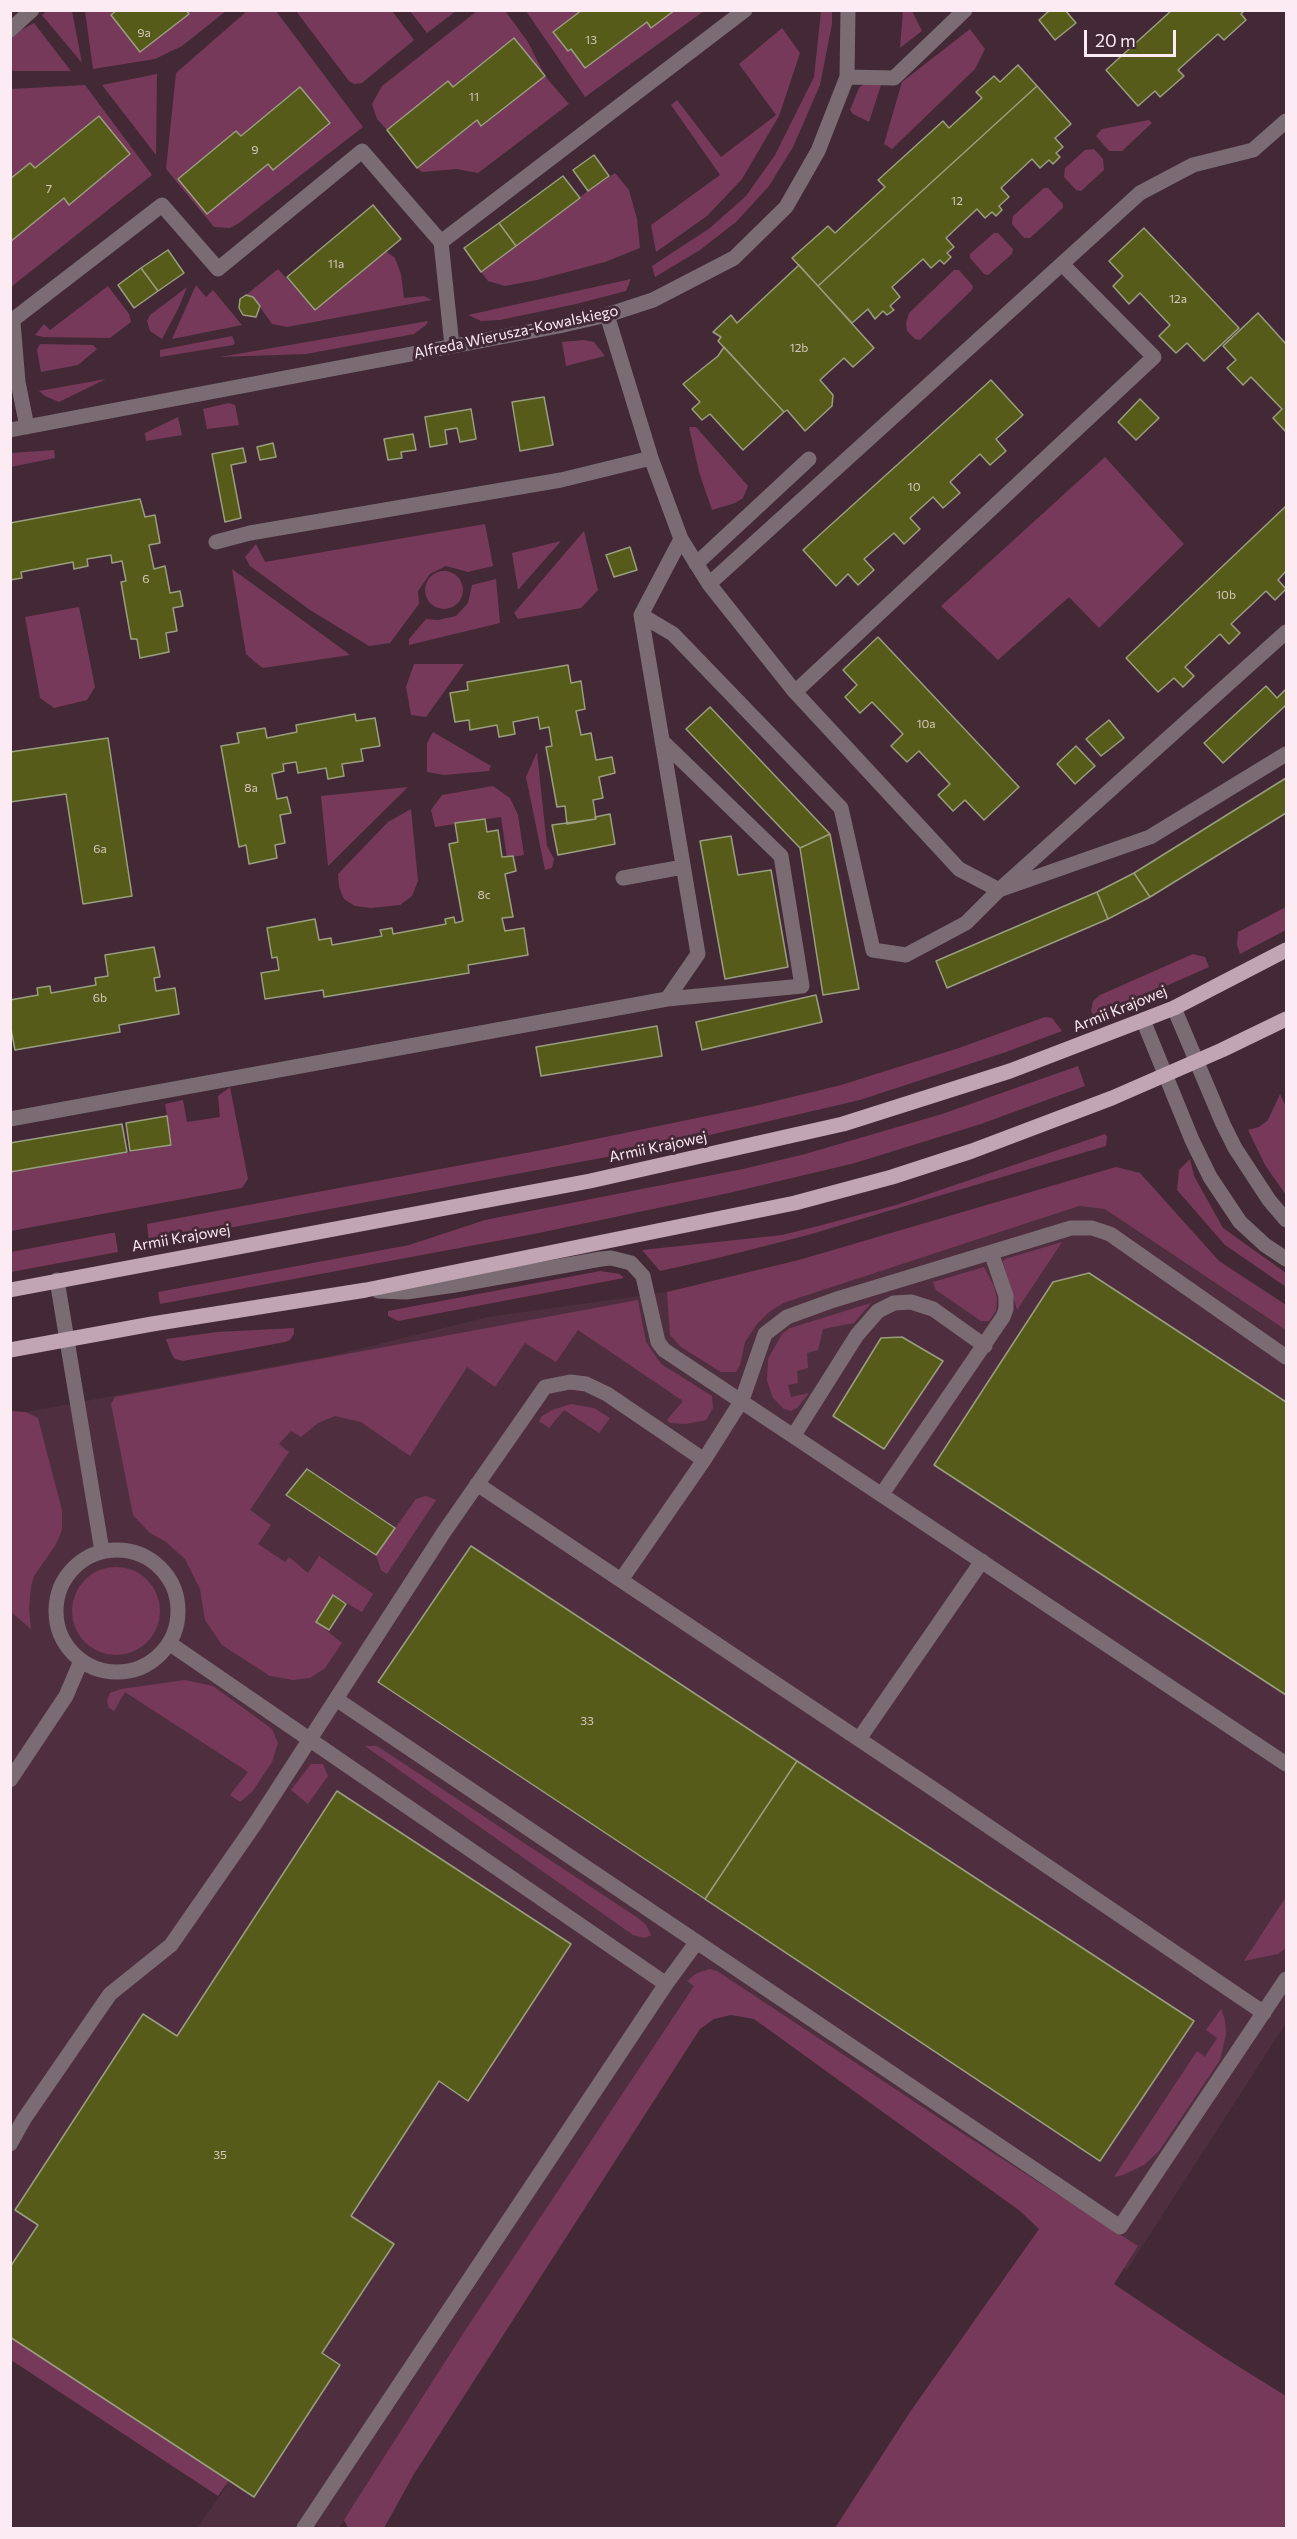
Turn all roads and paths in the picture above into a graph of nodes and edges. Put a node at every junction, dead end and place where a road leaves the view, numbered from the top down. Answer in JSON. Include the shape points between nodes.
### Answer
{"nodes":[{"id":1,"x":33,"y":10,"type":"edge"},
{"id":2,"x":745,"y":10,"type":"edge"},
{"id":3,"x":848,"y":10,"type":"edge"},
{"id":4,"x":965,"y":10,"type":"edge"},
{"id":5,"x":10,"y":30,"type":"edge"},
{"id":6,"x":847,"y":77,"type":"junction"},
{"id":7,"x":1287,"y":121,"type":"edge"},
{"id":8,"x":441,"y":242,"type":"junction"},
{"id":9,"x":1062,"y":264,"type":"junction"},
{"id":10,"x":607,"y":315,"type":"junction"},
{"id":11,"x":12,"y":322,"type":"edge"},
{"id":12,"x":452,"y":346,"type":"junction"},
{"id":13,"x":27,"y":428,"type":"junction"},
{"id":14,"x":10,"y":430,"type":"edge"},
{"id":15,"x":651,"y":458,"type":"junction"},
{"id":16,"x":809,"y":459,"type":"dead end"},
{"id":17,"x":681,"y":539,"type":"junction"},
{"id":18,"x":216,"y":542,"type":"dead end"},
{"id":19,"x":696,"y":564,"type":"junction"},
{"id":20,"x":709,"y":584,"type":"junction"},
{"id":21,"x":641,"y":615,"type":"junction"},
{"id":22,"x":1287,"y":632,"type":"edge"},
{"id":23,"x":795,"y":692,"type":"junction"},
{"id":24,"x":662,"y":741,"type":"junction"},
{"id":25,"x":1287,"y":754,"type":"edge"},
{"id":26,"x":683,"y":867,"type":"junction"},
{"id":27,"x":623,"y":878,"type":"dead end"},
{"id":28,"x":999,"y":890,"type":"junction"},
{"id":29,"x":1287,"y":950,"type":"edge"},
{"id":30,"x":667,"y":999,"type":"junction"},
{"id":31,"x":1174,"y":1008,"type":"junction"},
{"id":32,"x":1287,"y":1018,"type":"edge"},
{"id":33,"x":1143,"y":1020,"type":"junction"},
{"id":34,"x":1196,"y":1062,"type":"junction"},
{"id":35,"x":1165,"y":1075,"type":"junction"},
{"id":36,"x":10,"y":1119,"type":"edge"},
{"id":37,"x":1287,"y":1220,"type":"edge"},
{"id":38,"x":991,"y":1252,"type":"junction"},
{"id":39,"x":1287,"y":1259,"type":"edge"},
{"id":40,"x":57,"y":1280,"type":"junction"},
{"id":41,"x":10,"y":1290,"type":"edge"},
{"id":42,"x":366,"y":1290,"type":"junction"},
{"id":43,"x":67,"y":1340,"type":"junction"},
{"id":44,"x":985,"y":1346,"type":"junction"},
{"id":45,"x":10,"y":1350,"type":"edge"},
{"id":46,"x":1287,"y":1357,"type":"edge"},
{"id":47,"x":742,"y":1400,"type":"junction"},
{"id":48,"x":794,"y":1435,"type":"junction"},
{"id":49,"x":704,"y":1460,"type":"junction"},
{"id":50,"x":477,"y":1484,"type":"junction"},
{"id":51,"x":882,"y":1494,"type":"junction"},
{"id":52,"x":102,"y":1551,"type":"junction"},
{"id":53,"x":982,"y":1561,"type":"junction"},
{"id":54,"x":621,"y":1580,"type":"junction"},
{"id":55,"x":169,"y":1643,"type":"junction"},
{"id":56,"x":81,"y":1661,"type":"junction"},
{"id":57,"x":336,"y":1699,"type":"junction"},
{"id":58,"x":859,"y":1738,"type":"junction"},
{"id":59,"x":309,"y":1740,"type":"junction"},
{"id":60,"x":1287,"y":1764,"type":"edge"},
{"id":61,"x":10,"y":1780,"type":"edge"},
{"id":62,"x":696,"y":1942,"type":"junction"},
{"id":63,"x":1287,"y":1979,"type":"edge"},
{"id":64,"x":666,"y":1984,"type":"junction"},
{"id":65,"x":1264,"y":2013,"type":"junction"},
{"id":66,"x":10,"y":2144,"type":"edge"},
{"id":67,"x":304,"y":2529,"type":"edge"}],
"edges":[{"from":1,"to":5,"type":"street"},
{"from":2,"to":8,"type":"street"},
{"from":3,"to":6,"type":"street","name":"Alfreda Wierusza-Kowalskiego"},
{"from":4,"to":6,"type":"street","via":[[894,78]]},
{"from":6,"to":10,"type":"street","name":"Alfreda Wierusza-Kowalskiego","via":[[818,151],[786,207],[735,258],[653,300]]},
{"from":7,"to":9,"type":"street","via":[[1253,150],[1193,165],[1140,193]]},
{"from":8,"to":11,"type":"street","via":[[362,150],[219,269],[162,205]]},
{"from":8,"to":12,"type":"street"},
{"from":9,"to":20,"type":"street"},
{"from":9,"to":23,"type":"street","via":[[1154,357]]},
{"from":10,"to":12,"type":"street","name":"Alfreda Wierusza-Kowalskiego"},
{"from":10,"to":15,"type":"street"},
{"from":11,"to":13,"type":"street"},
{"from":12,"to":13,"type":"street","name":"Alfreda Wierusza-Kowalskiego"},
{"from":13,"to":14,"type":"street","name":"Alfreda Wierusza-Kowalskiego"},
{"from":15,"to":17,"type":"street"},
{"from":15,"to":18,"type":"street","via":[[561,480]]},
{"from":16,"to":19,"type":"street"},
{"from":17,"to":19,"type":"street"},
{"from":17,"to":21,"type":"street"},
{"from":19,"to":20,"type":"street"},
{"from":20,"to":23,"type":"street"},
{"from":21,"to":24,"type":"street"},
{"from":21,"to":28,"type":"street","via":[[673,634],[841,808],[873,950],[906,955],[966,923]]},
{"from":22,"to":28,"type":"street"},
{"from":23,"to":28,"type":"street","via":[[959,869]]},
{"from":24,"to":26,"type":"street"},
{"from":24,"to":30,"type":"street","via":[[781,856],[802,986]]},
{"from":25,"to":28,"type":"street","via":[[1150,837]]},
{"from":26,"to":27,"type":"street"},
{"from":26,"to":30,"type":"street","via":[[698,954]]},
{"from":29,"to":31,"type":"main road","name":"Armii Krajowej"},
{"from":30,"to":36,"type":"street"},
{"from":31,"to":33,"type":"main road","name":"Armii Krajowej"},
{"from":31,"to":34,"type":"street"},
{"from":32,"to":34,"type":"main road"},
{"from":33,"to":35,"type":"street"},
{"from":33,"to":40,"type":"main road","name":"Armii Krajowej","via":[[1010,1071],[843,1124],[590,1181]]},
{"from":34,"to":35,"type":"main road"},
{"from":34,"to":37,"type":"street","via":[[1235,1148]]},
{"from":35,"to":39,"type":"street","via":[[1192,1140],[1224,1200],[1253,1234]]},
{"from":35,"to":42,"type":"main road","via":[[972,1151],[892,1177],[795,1203]]},
{"from":38,"to":44,"type":"street","via":[[1006,1296],[1006,1309]]},
{"from":38,"to":46,"type":"street","via":[[1071,1228],[1092,1228],[1110,1234]]},
{"from":38,"to":47,"type":"street","via":[[787,1317],[765,1334]]},
{"from":40,"to":41,"type":"main road","name":"Armii Krajowej"},
{"from":40,"to":43,"type":"street"},
{"from":42,"to":43,"type":"main road"},
{"from":42,"to":47,"type":"street","via":[[406,1292],[580,1262],[621,1260],[631,1263],[643,1276],[658,1342],[664,1350]]},
{"from":43,"to":45,"type":"main road"},
{"from":43,"to":52,"type":"street"},
{"from":44,"to":48,"type":"street","via":[[933,1309],[911,1302],[894,1303],[878,1311],[857,1335]]},
{"from":44,"to":51,"type":"street"},
{"from":47,"to":48,"type":"street"},
{"from":47,"to":49,"type":"street"},
{"from":48,"to":51,"type":"street"},
{"from":49,"to":50,"type":"street","via":[[607,1394],[586,1384],[556,1383],[545,1387]]},
{"from":49,"to":54,"type":"street"},
{"from":50,"to":54,"type":"street"},
{"from":50,"to":57,"type":"street"},
{"from":51,"to":53,"type":"street"},
{"from":52,"to":55,"type":"street","via":[[138,1553],[167,1575],[178,1609]]},
{"from":52,"to":56,"type":"street","via":[[77,1563],[56,1599],[60,1634]]},
{"from":53,"to":58,"type":"street"},
{"from":53,"to":60,"type":"street"},
{"from":54,"to":58,"type":"street"},
{"from":55,"to":56,"type":"street","via":[[152,1661],[129,1671],[104,1670]]},
{"from":55,"to":59,"type":"street"},
{"from":56,"to":61,"type":"street","via":[[66,1696]]},
{"from":57,"to":59,"type":"street"},
{"from":57,"to":62,"type":"street"},
{"from":58,"to":65,"type":"street"},
{"from":59,"to":64,"type":"street"},
{"from":59,"to":66,"type":"street","via":[[171,1945],[110,1994]]},
{"from":62,"to":64,"type":"street"},
{"from":62,"to":65,"type":"street","via":[[1120,2227]]},
{"from":63,"to":65,"type":"street"},
{"from":64,"to":67,"type":"street"}]}
